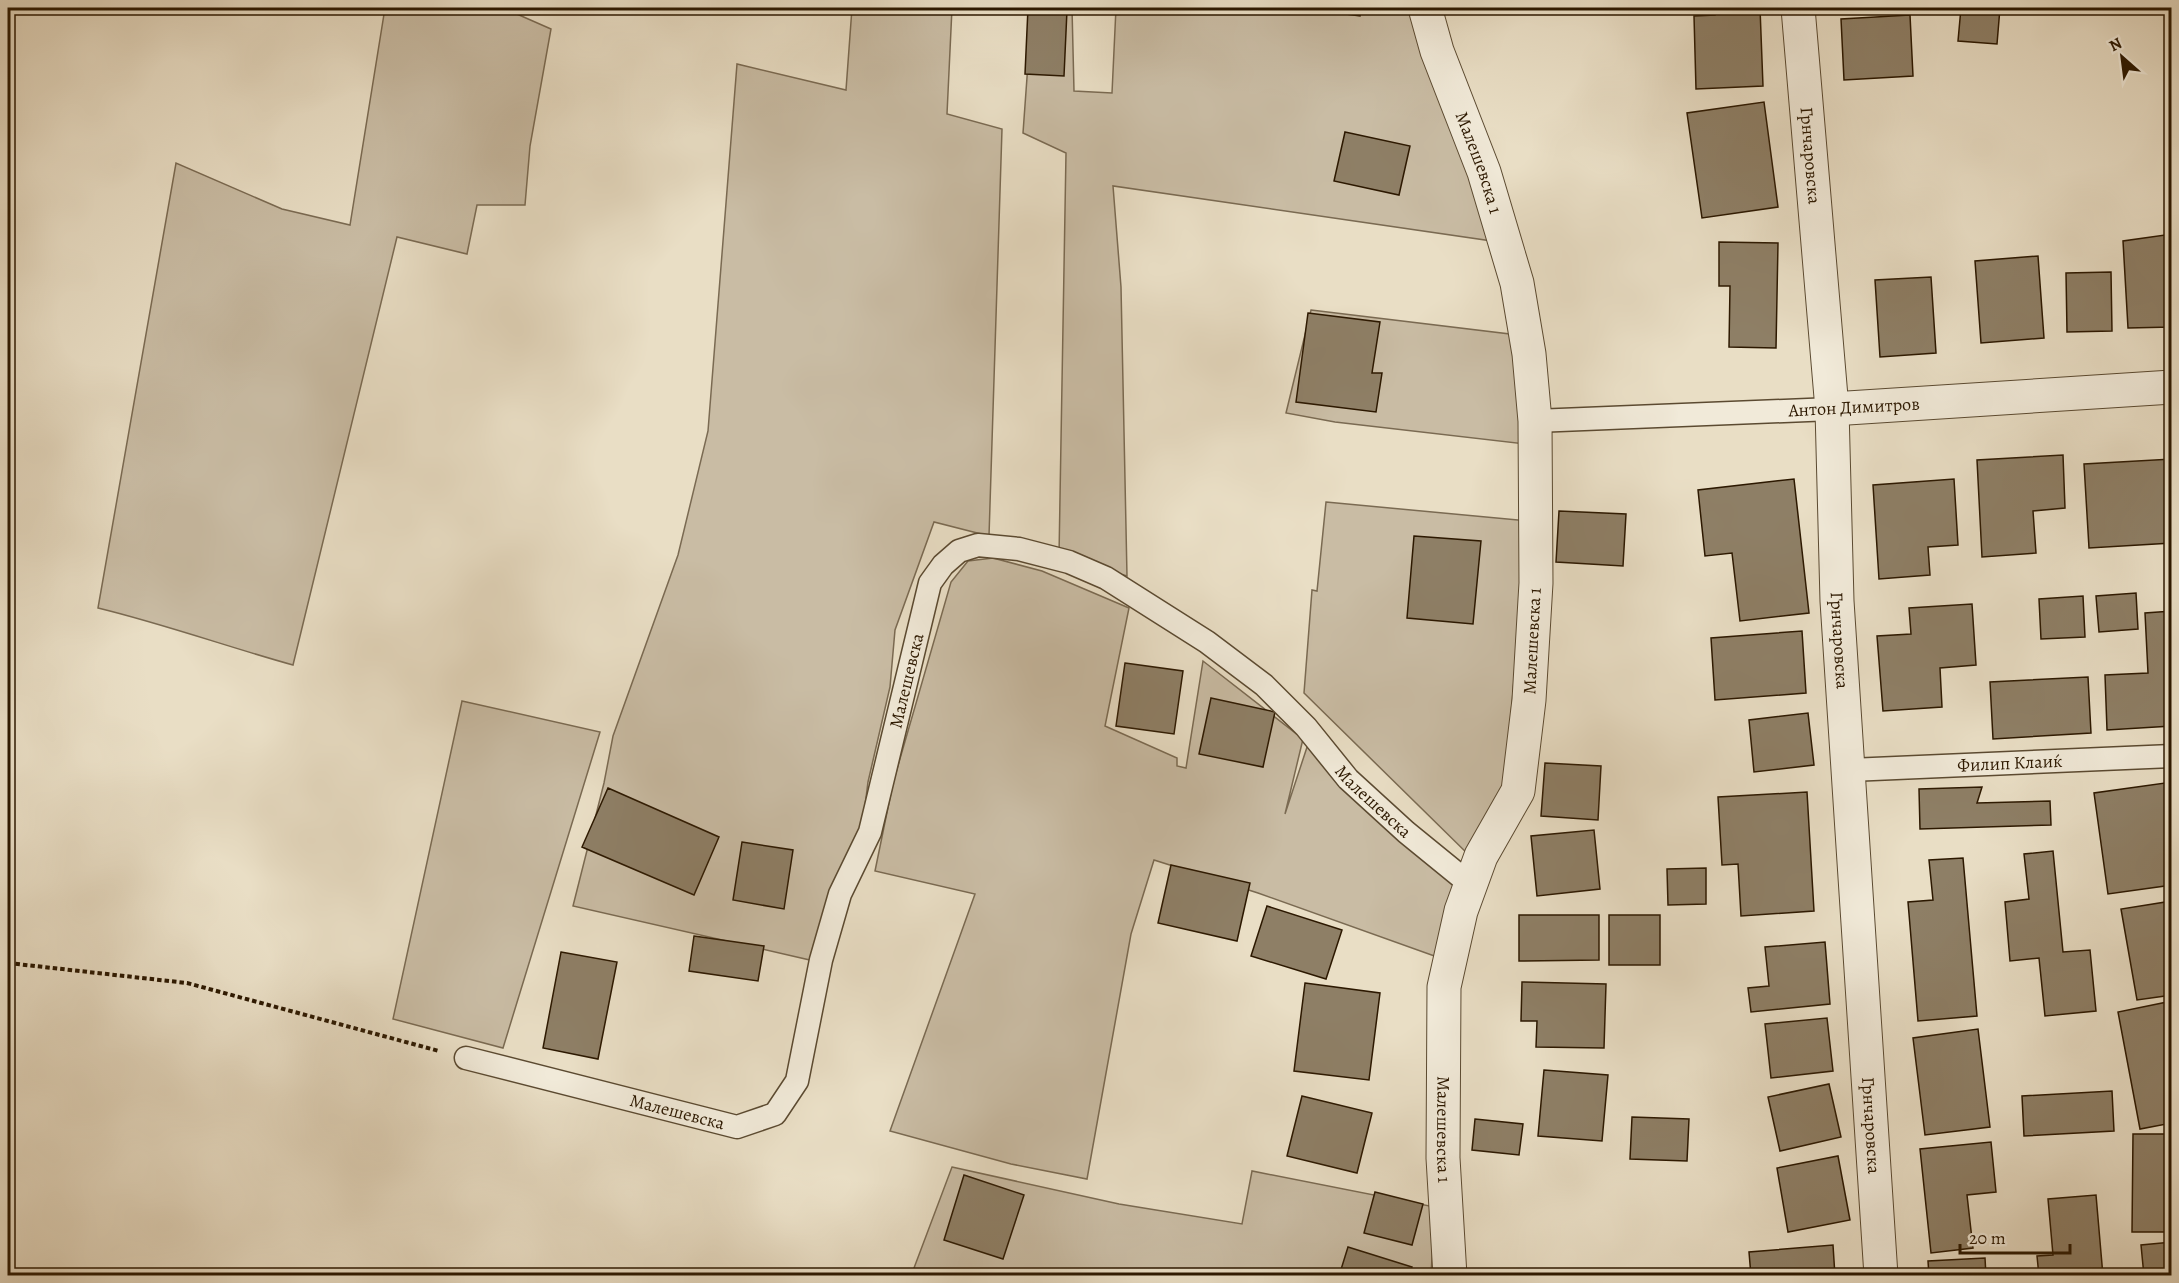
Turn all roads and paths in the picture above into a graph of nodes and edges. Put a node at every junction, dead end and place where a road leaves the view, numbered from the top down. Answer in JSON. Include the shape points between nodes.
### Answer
{"nodes":[{"id":1,"x":1425,"y":8,"type":"edge"},
{"id":2,"x":1798,"y":8,"type":"edge"},
{"id":3,"x":2172,"y":387,"type":"edge"},
{"id":4,"x":1832,"y":409,"type":"junction"},
{"id":5,"x":1535,"y":421,"type":"junction"},
{"id":6,"x":2172,"y":756,"type":"edge"},
{"id":7,"x":1850,"y":770,"type":"junction"},
{"id":8,"x":1470,"y":885,"type":"junction"},
{"id":9,"x":8,"y":963,"type":"edge"},
{"id":10,"x":466,"y":1058,"type":"joint"},
{"id":11,"x":1449,"y":1275,"type":"edge"},
{"id":12,"x":1881,"y":1275,"type":"edge"}],
"edges":[{"from":1,"to":5,"type":"street","name":"Малешевска 1","via":[[1437,51],[1484,172],[1517,283]]},
{"from":2,"to":4,"type":"street","name":"Грнчаровска"},
{"from":3,"to":4,"type":"street","name":"Антон Димитров"},
{"from":4,"to":5,"type":"lane","name":"Антон Димитров"},
{"from":4,"to":7,"type":"street","name":"Грнчаровска","via":[[1838,601]]},
{"from":5,"to":8,"type":"street","name":"Малешевска 1","via":[[1536,583],[1529,700],[1518,791],[1481,856]]},
{"from":6,"to":7,"type":"lane","name":"Филип Клаиќ"},
{"from":7,"to":12,"type":"street","name":"Грнчаровска"},
{"from":8,"to":10,"type":"lane","name":"Малешевска","via":[[1348,779],[1306,727],[1264,685],[1207,642],[1106,578],[1069,562],[1019,549],[978,545],[959,551],[943,564],[930,583],[870,832],[840,894],[821,960],[797,1081],[775,1114],[737,1127]]},
{"from":8,"to":11,"type":"street","name":"Малешевска 1","via":[[1444,987],[1443,1158]]},
{"from":9,"to":10,"type":"path","via":[[187,983]]}]}
